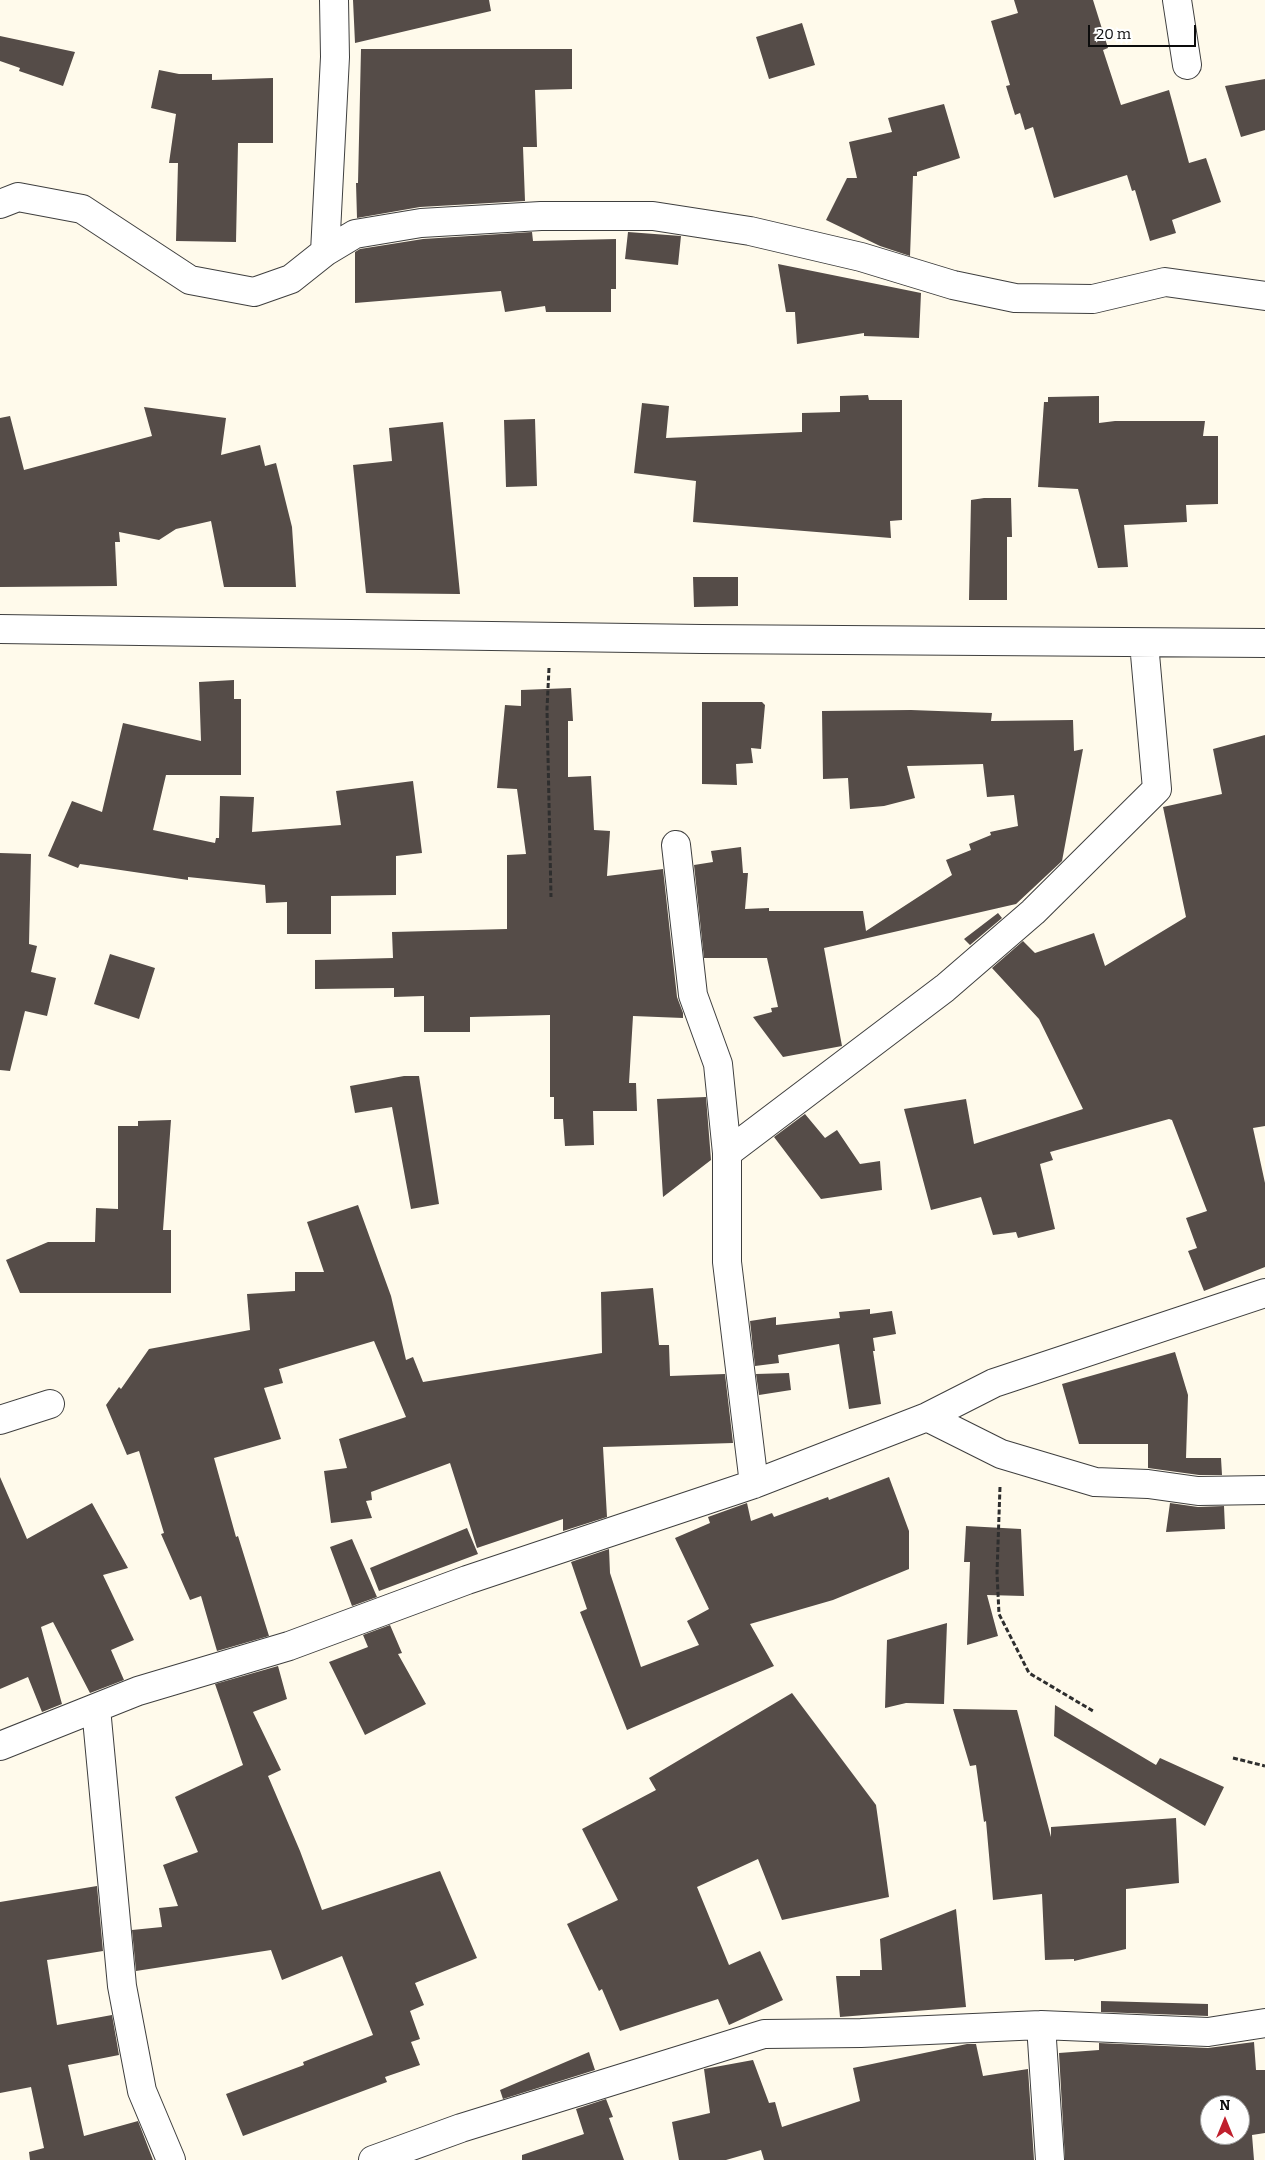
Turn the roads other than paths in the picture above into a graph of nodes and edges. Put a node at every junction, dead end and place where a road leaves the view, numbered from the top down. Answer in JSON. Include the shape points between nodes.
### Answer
{"nodes":[{"id":1,"x":334,"y":0,"type":"edge"},
{"id":2,"x":1177,"y":0,"type":"edge"},
{"id":3,"x":1186,"y":65,"type":"dead end"},
{"id":4,"x":0,"y":204,"type":"edge"},
{"id":5,"x":325,"y":252,"type":"junction"},
{"id":6,"x":1265,"y":296,"type":"edge"},
{"id":7,"x":0,"y":630,"type":"edge"},
{"id":8,"x":1144,"y":643,"type":"junction"},
{"id":9,"x":1265,"y":643,"type":"edge"},
{"id":10,"x":676,"y":845,"type":"dead end"},
{"id":11,"x":727,"y":1154,"type":"junction"},
{"id":12,"x":1265,"y":1292,"type":"edge"},
{"id":13,"x":50,"y":1404,"type":"dead end"},
{"id":14,"x":927,"y":1417,"type":"junction"},
{"id":15,"x":0,"y":1420,"type":"edge"},
{"id":16,"x":754,"y":1484,"type":"junction"},
{"id":17,"x":1265,"y":1490,"type":"edge"},
{"id":18,"x":96,"y":1708,"type":"junction"},
{"id":19,"x":0,"y":1746,"type":"edge"},
{"id":20,"x":1265,"y":2023,"type":"edge"},
{"id":21,"x":1041,"y":2025,"type":"junction"},
{"id":22,"x":171,"y":2160,"type":"edge"},
{"id":23,"x":373,"y":2160,"type":"edge"},
{"id":24,"x":1050,"y":2160,"type":"edge"}],
"edges":[{"from":1,"to":5,"type":"street","via":[[335,57]]},
{"from":2,"to":3,"type":"street"},
{"from":4,"to":5,"type":"street","via":[[18,198],[82,209],[190,280],[254,292],[291,278]]},
{"from":5,"to":6,"type":"street","via":[[355,234],[421,223],[541,216],[653,216],[750,231],[861,257],[953,285],[1015,298],[1093,299],[1165,282]]},
{"from":7,"to":8,"type":"street"},
{"from":8,"to":9,"type":"street"},
{"from":8,"to":11,"type":"street","via":[[1157,789],[1033,912],[945,988]]},
{"from":10,"to":11,"type":"street","via":[[693,995],[718,1064]]},
{"from":11,"to":16,"type":"street","via":[[727,1262]]},
{"from":12,"to":14,"type":"street","via":[[994,1383]]},
{"from":13,"to":15,"type":"street"},
{"from":14,"to":16,"type":"street"},
{"from":14,"to":17,"type":"street","via":[[1001,1454],[1095,1482],[1148,1484],[1198,1492]]},
{"from":16,"to":18,"type":"street","via":[[467,1580],[289,1646],[138,1691]]},
{"from":18,"to":19,"type":"street"},
{"from":18,"to":22,"type":"street","via":[[122,1986],[142,2091]]},
{"from":20,"to":21,"type":"street","via":[[1208,2032]]},
{"from":21,"to":23,"type":"street","via":[[764,2034],[461,2128]]},
{"from":21,"to":24,"type":"street"}]}
